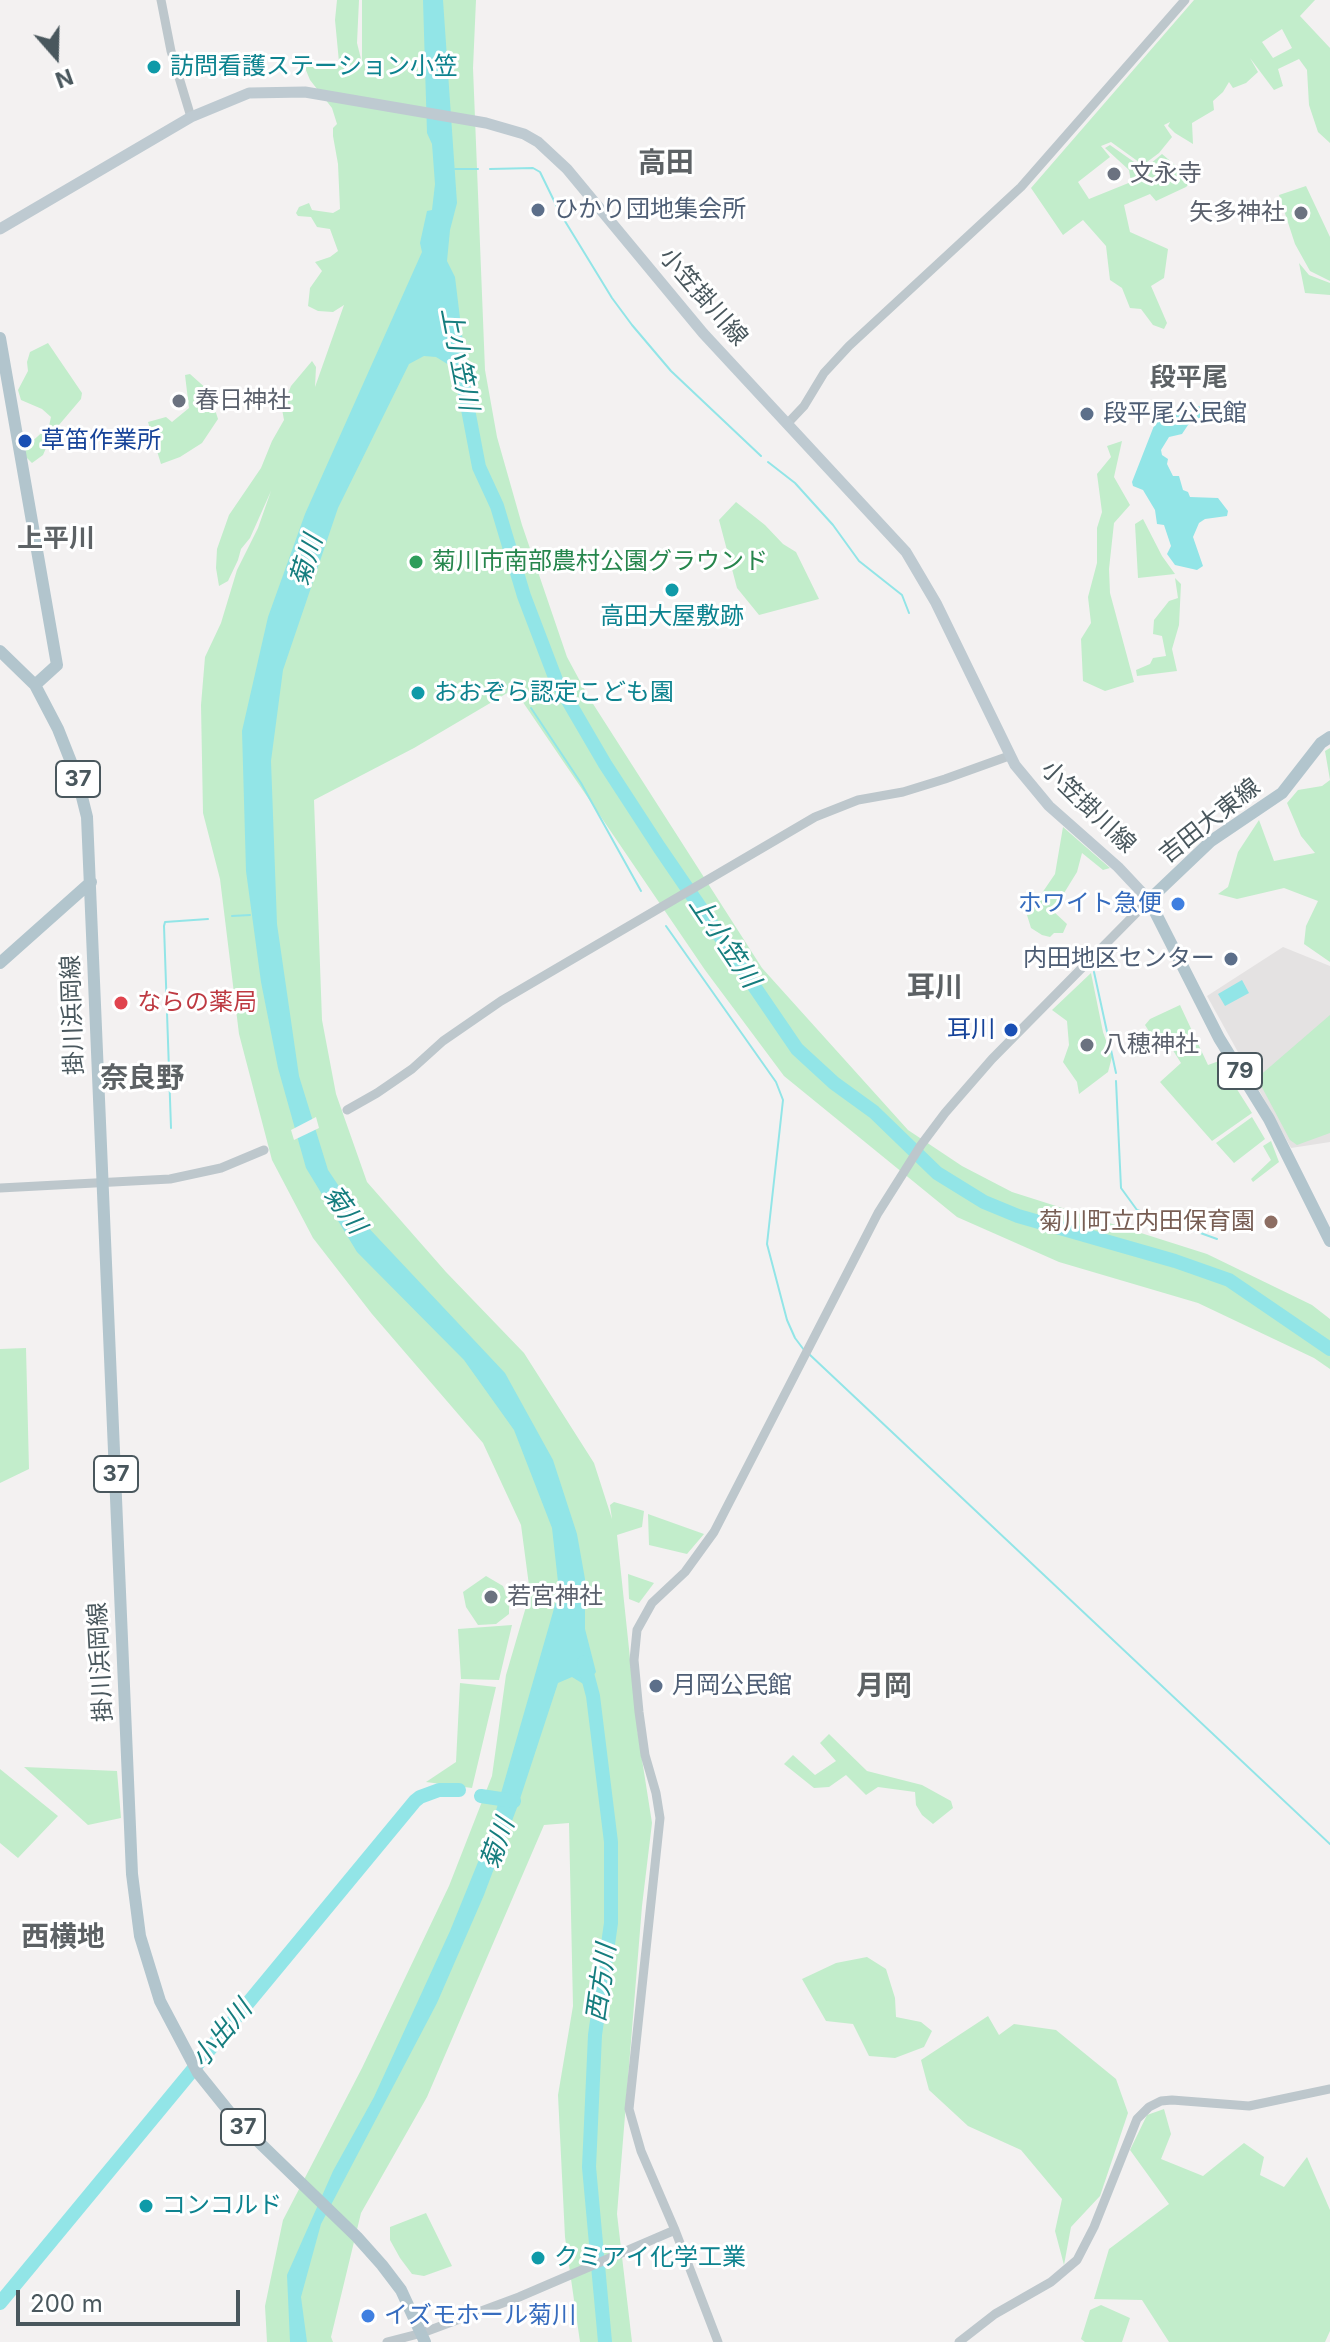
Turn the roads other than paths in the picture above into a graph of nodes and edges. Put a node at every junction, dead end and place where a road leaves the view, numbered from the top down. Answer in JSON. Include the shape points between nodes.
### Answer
{"nodes":[{"id":1,"x":161,"y":0,"type":"edge"},
{"id":2,"x":1185,"y":0,"type":"edge"},
{"id":3,"x":191,"y":117,"type":"junction"},
{"id":4,"x":0,"y":229,"type":"edge"},
{"id":5,"x":0,"y":338,"type":"edge"},
{"id":6,"x":787,"y":424,"type":"junction"},
{"id":7,"x":0,"y":651,"type":"edge"},
{"id":8,"x":35,"y":685,"type":"junction"},
{"id":9,"x":1330,"y":737,"type":"edge"},
{"id":10,"x":1009,"y":756,"type":"junction"},
{"id":11,"x":91,"y":882,"type":"junction"},
{"id":12,"x":1149,"y":900,"type":"junction"},
{"id":13,"x":0,"y":963,"type":"edge"},
{"id":14,"x":347,"y":1110,"type":"dead end"},
{"id":15,"x":264,"y":1150,"type":"dead end"},
{"id":16,"x":104,"y":1182,"type":"junction"},
{"id":17,"x":0,"y":1188,"type":"edge"},
{"id":18,"x":1330,"y":1241,"type":"edge"},
{"id":19,"x":1330,"y":2089,"type":"edge"},
{"id":20,"x":675,"y":2230,"type":"junction"},
{"id":21,"x":424,"y":2338,"type":"edge"},
{"id":22,"x":387,"y":2342,"type":"edge"},
{"id":23,"x":718,"y":2342,"type":"edge"},
{"id":24,"x":959,"y":2342,"type":"edge"}],
"edges":[{"from":1,"to":3,"type":"street"},
{"from":2,"to":6,"type":"street","via":[[1021,187],[849,346]]},
{"from":3,"to":4,"type":"main road","name":"小笠掛川線"},
{"from":3,"to":6,"type":"main road","name":"小笠掛川線","via":[[238,97],[305,92],[524,134],[552,152],[703,333]]},
{"from":5,"to":8,"type":"main road","via":[[57,665]]},
{"from":6,"to":10,"type":"main road","name":"小笠掛川線","via":[[906,552]]},
{"from":7,"to":8,"type":"main road","name":"掛川浜岡線","number":"37"},
{"from":8,"to":11,"type":"main road","name":"掛川浜岡線","number":"37","via":[[77,777],[87,817]]},
{"from":9,"to":12,"type":"main road","name":"吉田大東線","via":[[1282,793],[1211,841]]},
{"from":10,"to":12,"type":"main road","name":"小笠掛川線","via":[[1039,796]]},
{"from":10,"to":14,"type":"street","via":[[815,817],[475,1018],[412,1069]]},
{"from":11,"to":13,"type":"main road","name":"掛川浜岡線"},
{"from":11,"to":16,"type":"main road","name":"掛川浜岡線","number":"37"},
{"from":12,"to":18,"type":"main road","number":"79"},
{"from":12,"to":20,"type":"street","via":[[992,1059],[921,1145],[878,1213],[714,1532],[685,1572],[652,1603],[637,1630],[634,1649],[645,1755],[660,1818],[629,2109]]},
{"from":15,"to":16,"type":"street","via":[[199,1174]]},
{"from":16,"to":17,"type":"street"},
{"from":16,"to":21,"type":"main road","name":"掛川浜岡線","number":"37","via":[[132,1874],[147,1965],[198,2073],[235,2119],[357,2237],[401,2290]]},
{"from":19,"to":24,"type":"street","via":[[1249,2106],[1172,2100],[1149,2107],[1137,2119],[1077,2260]]},
{"from":20,"to":21,"type":"street"},
{"from":20,"to":23,"type":"street"},
{"from":21,"to":22,"type":"street"}]}
